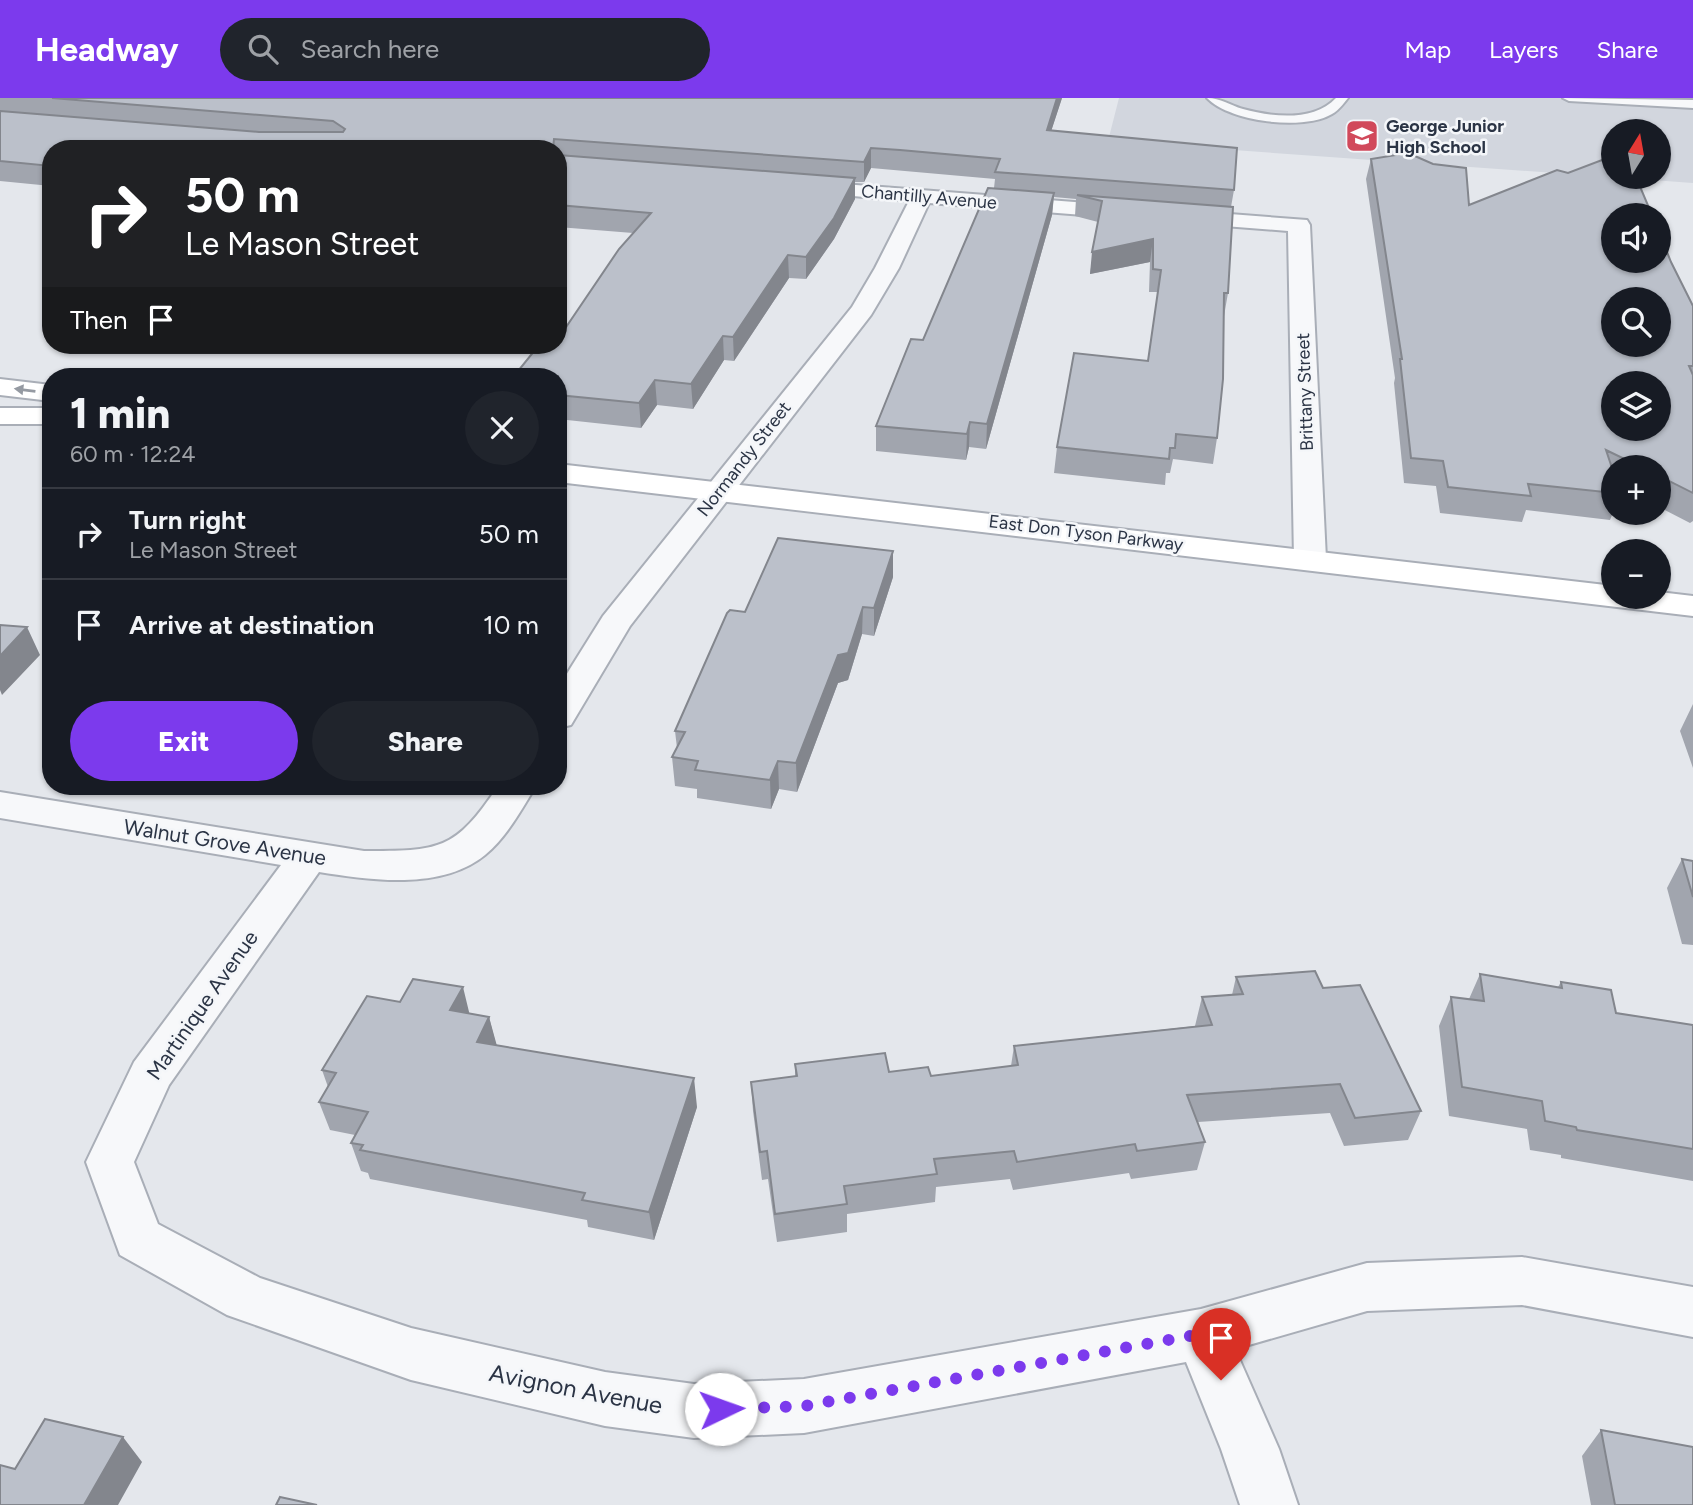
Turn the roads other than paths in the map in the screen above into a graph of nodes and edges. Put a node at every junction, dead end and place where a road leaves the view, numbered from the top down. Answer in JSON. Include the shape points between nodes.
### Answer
{"nodes":[{"id":1,"x":1213,"y":98,"type":"edge"},
{"id":2,"x":1342,"y":98,"type":"edge"},
{"id":3,"x":1569,"y":98,"type":"edge"},
{"id":4,"x":1693,"y":104,"type":"edge"},
{"id":5,"x":787,"y":185,"type":"edge"},
{"id":6,"x":922,"y":196,"type":"junction"},
{"id":7,"x":1299,"y":225,"type":"joint"},
{"id":8,"x":0,"y":387,"type":"edge"},
{"id":9,"x":42,"y":392,"type":"edge"},
{"id":10,"x":0,"y":416,"type":"edge"},
{"id":11,"x":42,"y":417,"type":"edge"},
{"id":12,"x":567,"y":474,"type":"edge"},
{"id":13,"x":719,"y":490,"type":"junction"},
{"id":14,"x":1310,"y":559,"type":"junction"},
{"id":15,"x":1601,"y":595,"type":"edge"},
{"id":16,"x":1671,"y":603,"type":"edge"},
{"id":17,"x":1693,"y":606,"type":"edge"},
{"id":18,"x":567,"y":702,"type":"edge"},
{"id":19,"x":511,"y":795,"type":"edge"},
{"id":20,"x":0,"y":805,"type":"edge"},
{"id":21,"x":309,"y":856,"type":"junction"},
{"id":22,"x":110,"y":1162,"type":"joint"},
{"id":23,"x":1693,"y":1312,"type":"edge"},
{"id":24,"x":1201,"y":1334,"type":"junction"},
{"id":25,"x":1269,"y":1505,"type":"edge"}],
"edges":[{"from":1,"to":2,"type":"lane","via":[[1240,112],[1293,118],[1325,113]]},
{"from":3,"to":4,"type":"lane"},
{"from":5,"to":6,"type":"street","name":"Chantilly Avenue"},
{"from":6,"to":7,"type":"street","name":"Chantilly Avenue"},
{"from":6,"to":13,"type":"street","name":"Normandy Street","via":[[862,310]]},
{"from":7,"to":14,"type":"street","name":"Brittany Street"},
{"from":9,"to":8,"type":"main road","one_way":true},
{"from":10,"to":11,"type":"main road"},
{"from":12,"to":13,"type":"main road","name":"East Don Tyson Parkway"},
{"from":13,"to":14,"type":"main road","name":"East Don Tyson Parkway"},
{"from":13,"to":18,"type":"street","name":"Normandy Street","via":[[615,623]]},
{"from":14,"to":15,"type":"main road","name":"East Don Tyson Parkway"},
{"from":16,"to":17,"type":"main road","name":"East Don Tyson Parkway"},
{"from":19,"to":21,"type":"street","name":"Walnut Grove Avenue","via":[[478,841],[451,858],[413,866],[364,865]]},
{"from":20,"to":21,"type":"street","name":"Walnut Grove Avenue"},
{"from":21,"to":22,"type":"street","name":"Martinique Avenue","via":[[150,1075]]},
{"from":22,"to":24,"type":"street","name":"Avignon Avenue","via":[[138,1239],[246,1298],[411,1354],[605,1399],[694,1410],[804,1406]]},
{"from":23,"to":24,"type":"street","name":"Avignon Avenue","via":[[1522,1281],[1367,1287]]},
{"from":24,"to":25,"type":"street"}]}
